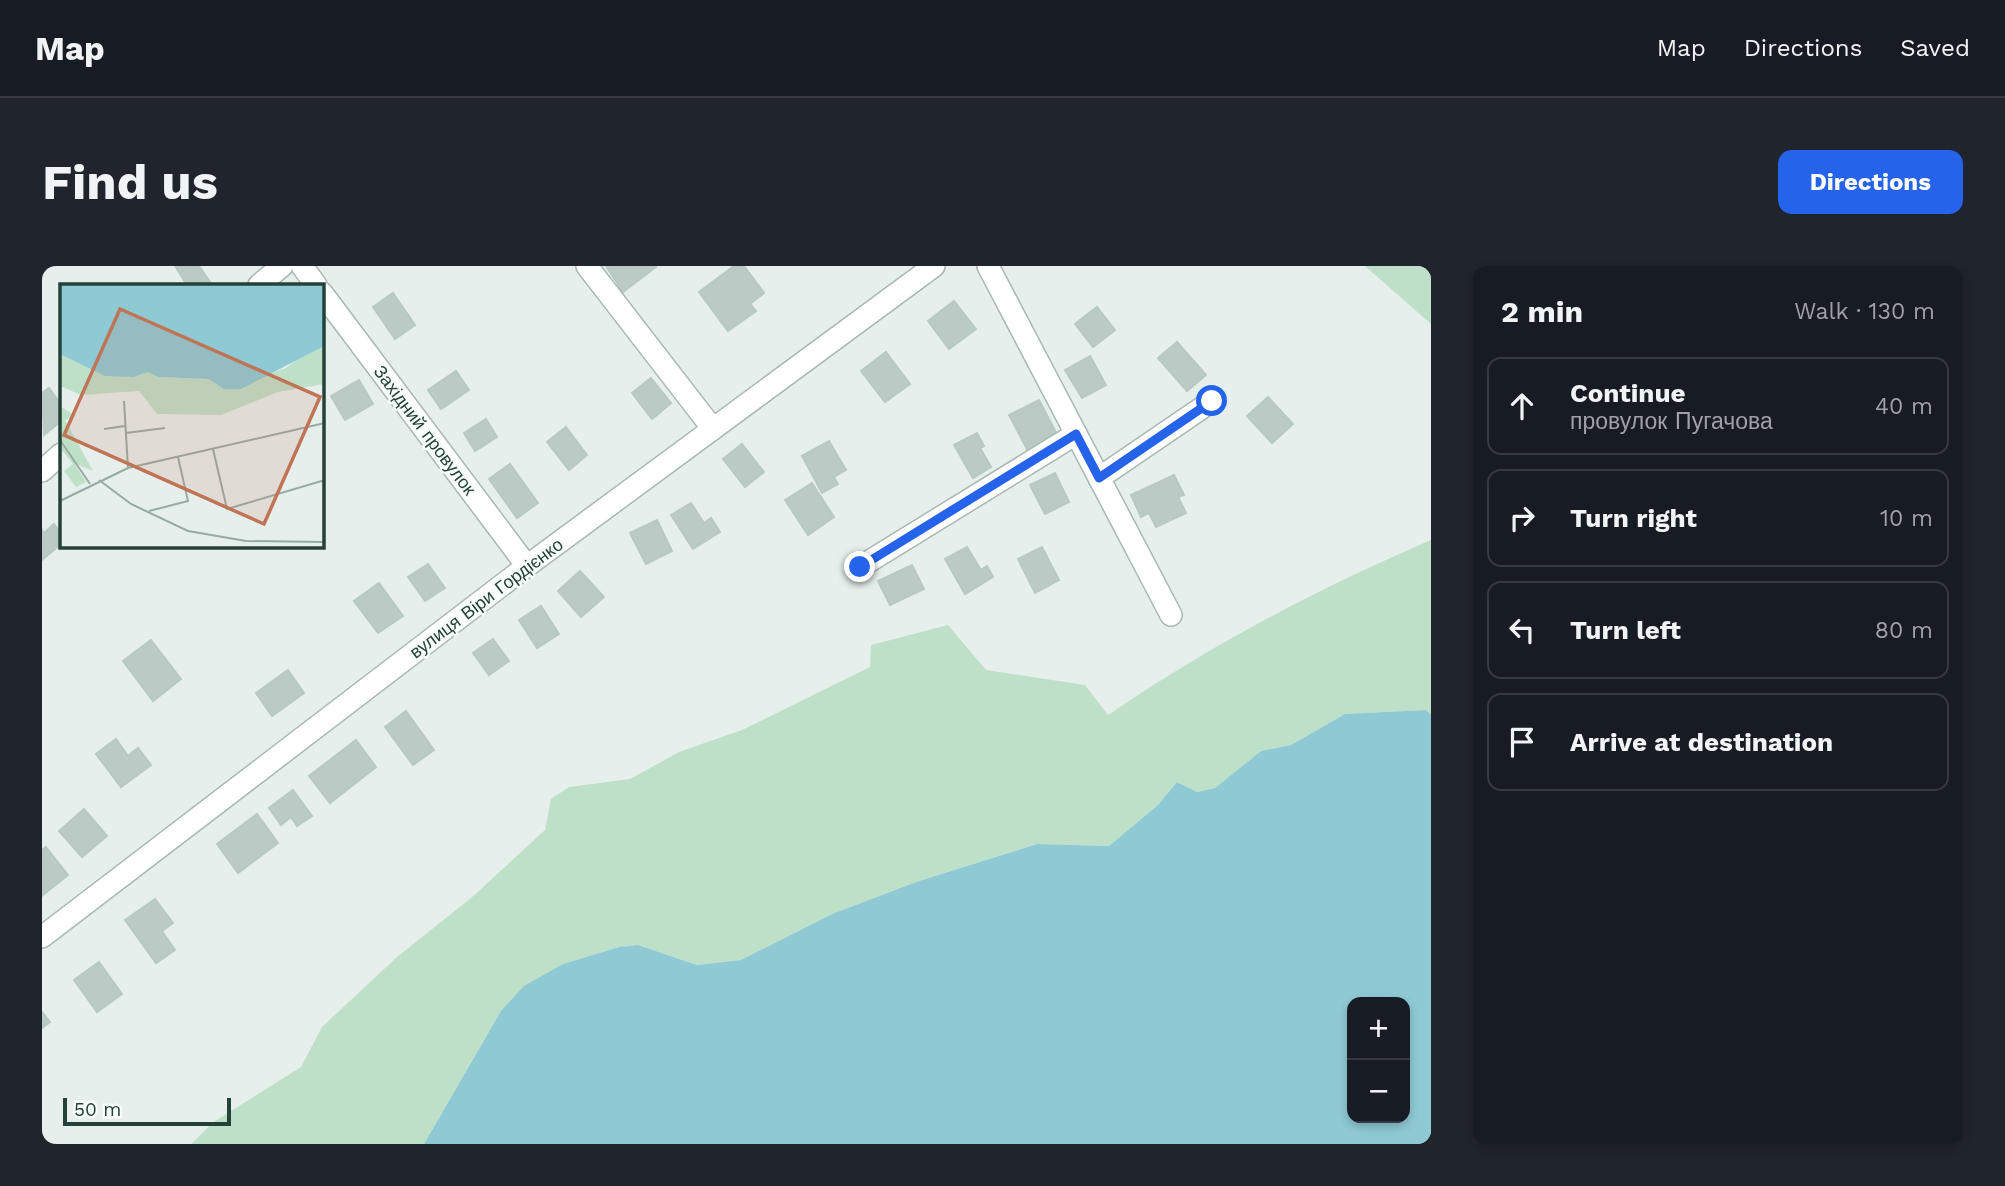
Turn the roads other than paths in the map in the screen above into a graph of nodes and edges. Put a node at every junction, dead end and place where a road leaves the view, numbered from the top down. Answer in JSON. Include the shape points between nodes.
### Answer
{"nodes":[{"id":1,"x":282,"y":266,"type":"edge"},
{"id":2,"x":302,"y":266,"type":"edge"},
{"id":3,"x":587,"y":266,"type":"edge"},
{"id":4,"x":934,"y":266,"type":"edge"},
{"id":5,"x":988,"y":266,"type":"edge"},
{"id":6,"x":260,"y":284,"type":"edge"},
{"id":7,"x":315,"y":284,"type":"edge"},
{"id":8,"x":324,"y":296,"type":"edge"},
{"id":9,"x":1212,"y":401,"type":"dead end"},
{"id":10,"x":713,"y":429,"type":"junction"},
{"id":11,"x":1076,"y":434,"type":"junction"},
{"id":12,"x":60,"y":455,"type":"edge"},
{"id":13,"x":42,"y":471,"type":"edge"},
{"id":14,"x":1099,"y":478,"type":"junction"},
{"id":15,"x":527,"y":566,"type":"junction"},
{"id":16,"x":860,"y":567,"type":"dead end"},
{"id":17,"x":1171,"y":615,"type":"dead end"},
{"id":18,"x":42,"y":937,"type":"edge"}],
"edges":[{"from":1,"to":6,"type":"street"},
{"from":2,"to":7,"type":"street"},
{"from":3,"to":10,"type":"street"},
{"from":4,"to":10,"type":"street","name":"вулиця Віри Гордієнко"},
{"from":5,"to":11,"type":"street"},
{"from":8,"to":15,"type":"street","name":"Західний провулок"},
{"from":9,"to":14,"type":"street"},
{"from":10,"to":15,"type":"street","name":"вулиця Віри Гордієнко"},
{"from":11,"to":14,"type":"street"},
{"from":11,"to":16,"type":"street"},
{"from":12,"to":13,"type":"street"},
{"from":14,"to":17,"type":"street"},
{"from":15,"to":18,"type":"street","name":"вулиця Віри Гордієнко"}]}
